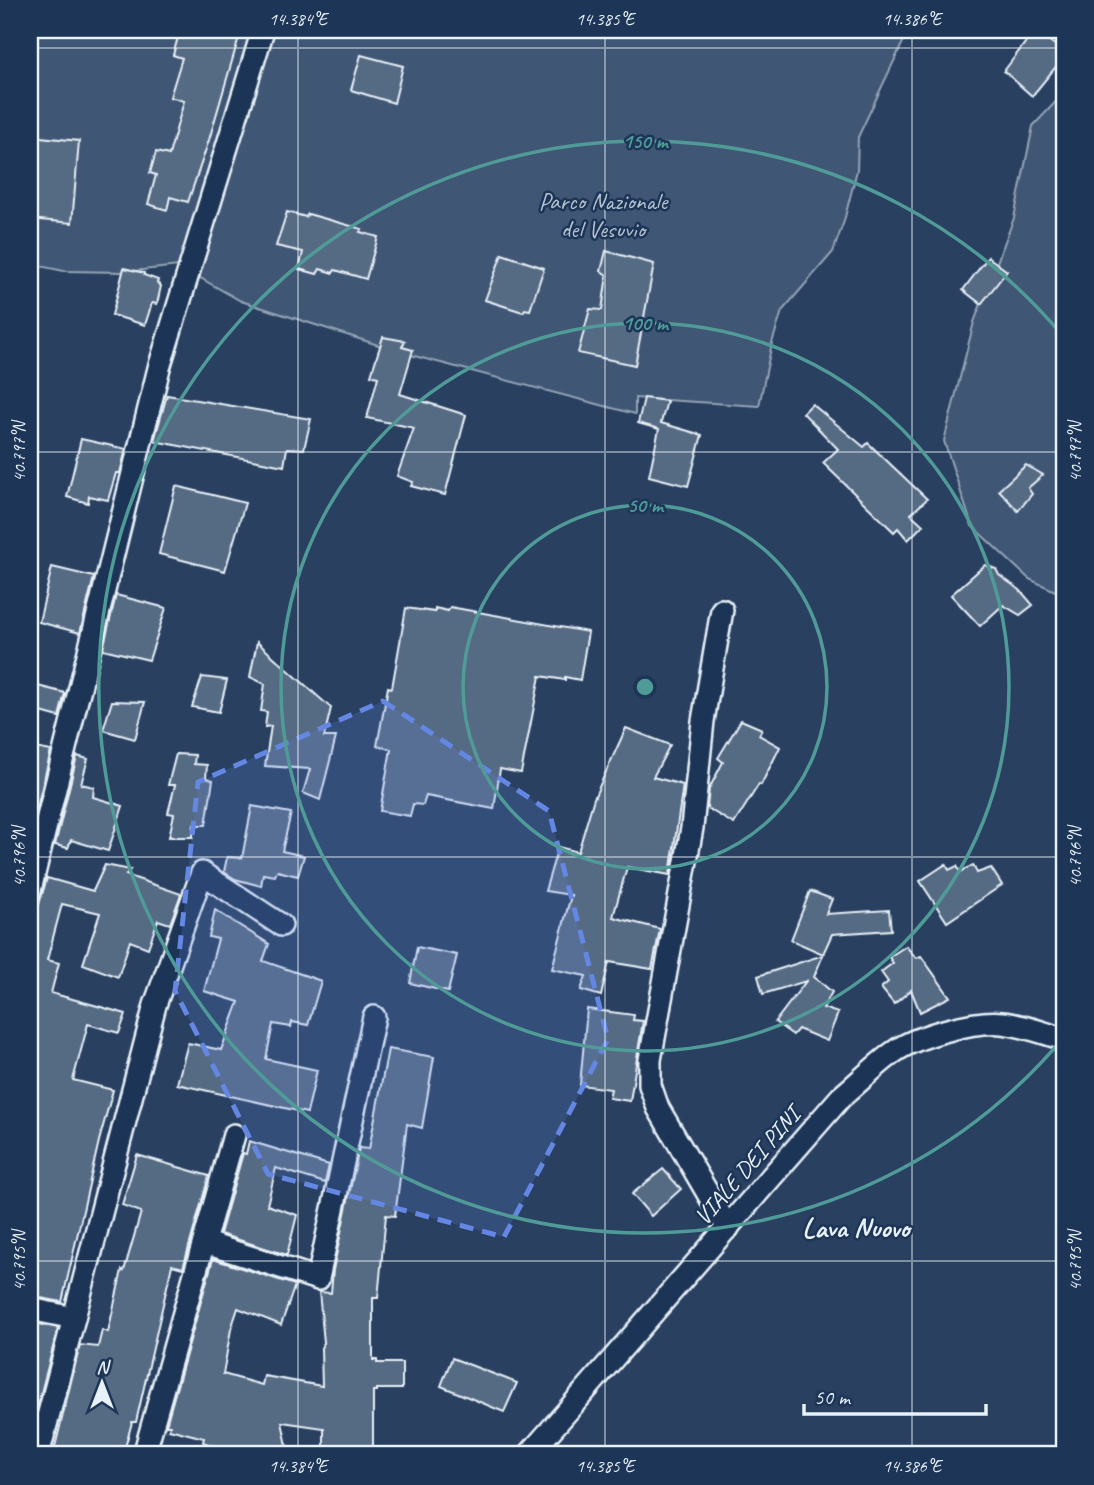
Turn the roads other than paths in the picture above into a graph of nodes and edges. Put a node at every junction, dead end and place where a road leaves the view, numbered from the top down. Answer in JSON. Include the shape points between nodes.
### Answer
{"nodes":[{"id":1,"x":263,"y":30,"type":"edge"},
{"id":2,"x":722,"y":610,"type":"dead end"},
{"id":3,"x":30,"y":890,"type":"edge"},
{"id":4,"x":281,"y":925,"type":"dead end"},
{"id":5,"x":374,"y":1017,"type":"dead end"},
{"id":6,"x":1064,"y":1038,"type":"edge"},
{"id":7,"x":234,"y":1135,"type":"dead end"},
{"id":8,"x":728,"y":1228,"type":"junction"},
{"id":9,"x":206,"y":1243,"type":"junction"},
{"id":10,"x":30,"y":1309,"type":"edge"},
{"id":11,"x":74,"y":1318,"type":"junction"},
{"id":12,"x":38,"y":1455,"type":"edge"},
{"id":13,"x":144,"y":1455,"type":"edge"},
{"id":14,"x":529,"y":1455,"type":"edge"}],
"edges":[{"from":1,"to":3,"type":"street","via":[[159,368]]},
{"from":2,"to":8,"type":"street","via":[[703,721],[692,828],[650,1060],[650,1085],[658,1108]]},
{"from":4,"to":11,"type":"street","via":[[202,873],[155,1005]]},
{"from":5,"to":9,"type":"street","via":[[318,1279]]},
{"from":6,"to":8,"type":"street","name":"VIALE DEI PINI","via":[[999,1022],[967,1025],[896,1050],[841,1097]]},
{"from":7,"to":9,"type":"street"},
{"from":8,"to":14,"type":"street","name":"VIALE DEI PINI"},
{"from":9,"to":13,"type":"street"},
{"from":10,"to":11,"type":"street"},
{"from":11,"to":12,"type":"street"}]}
